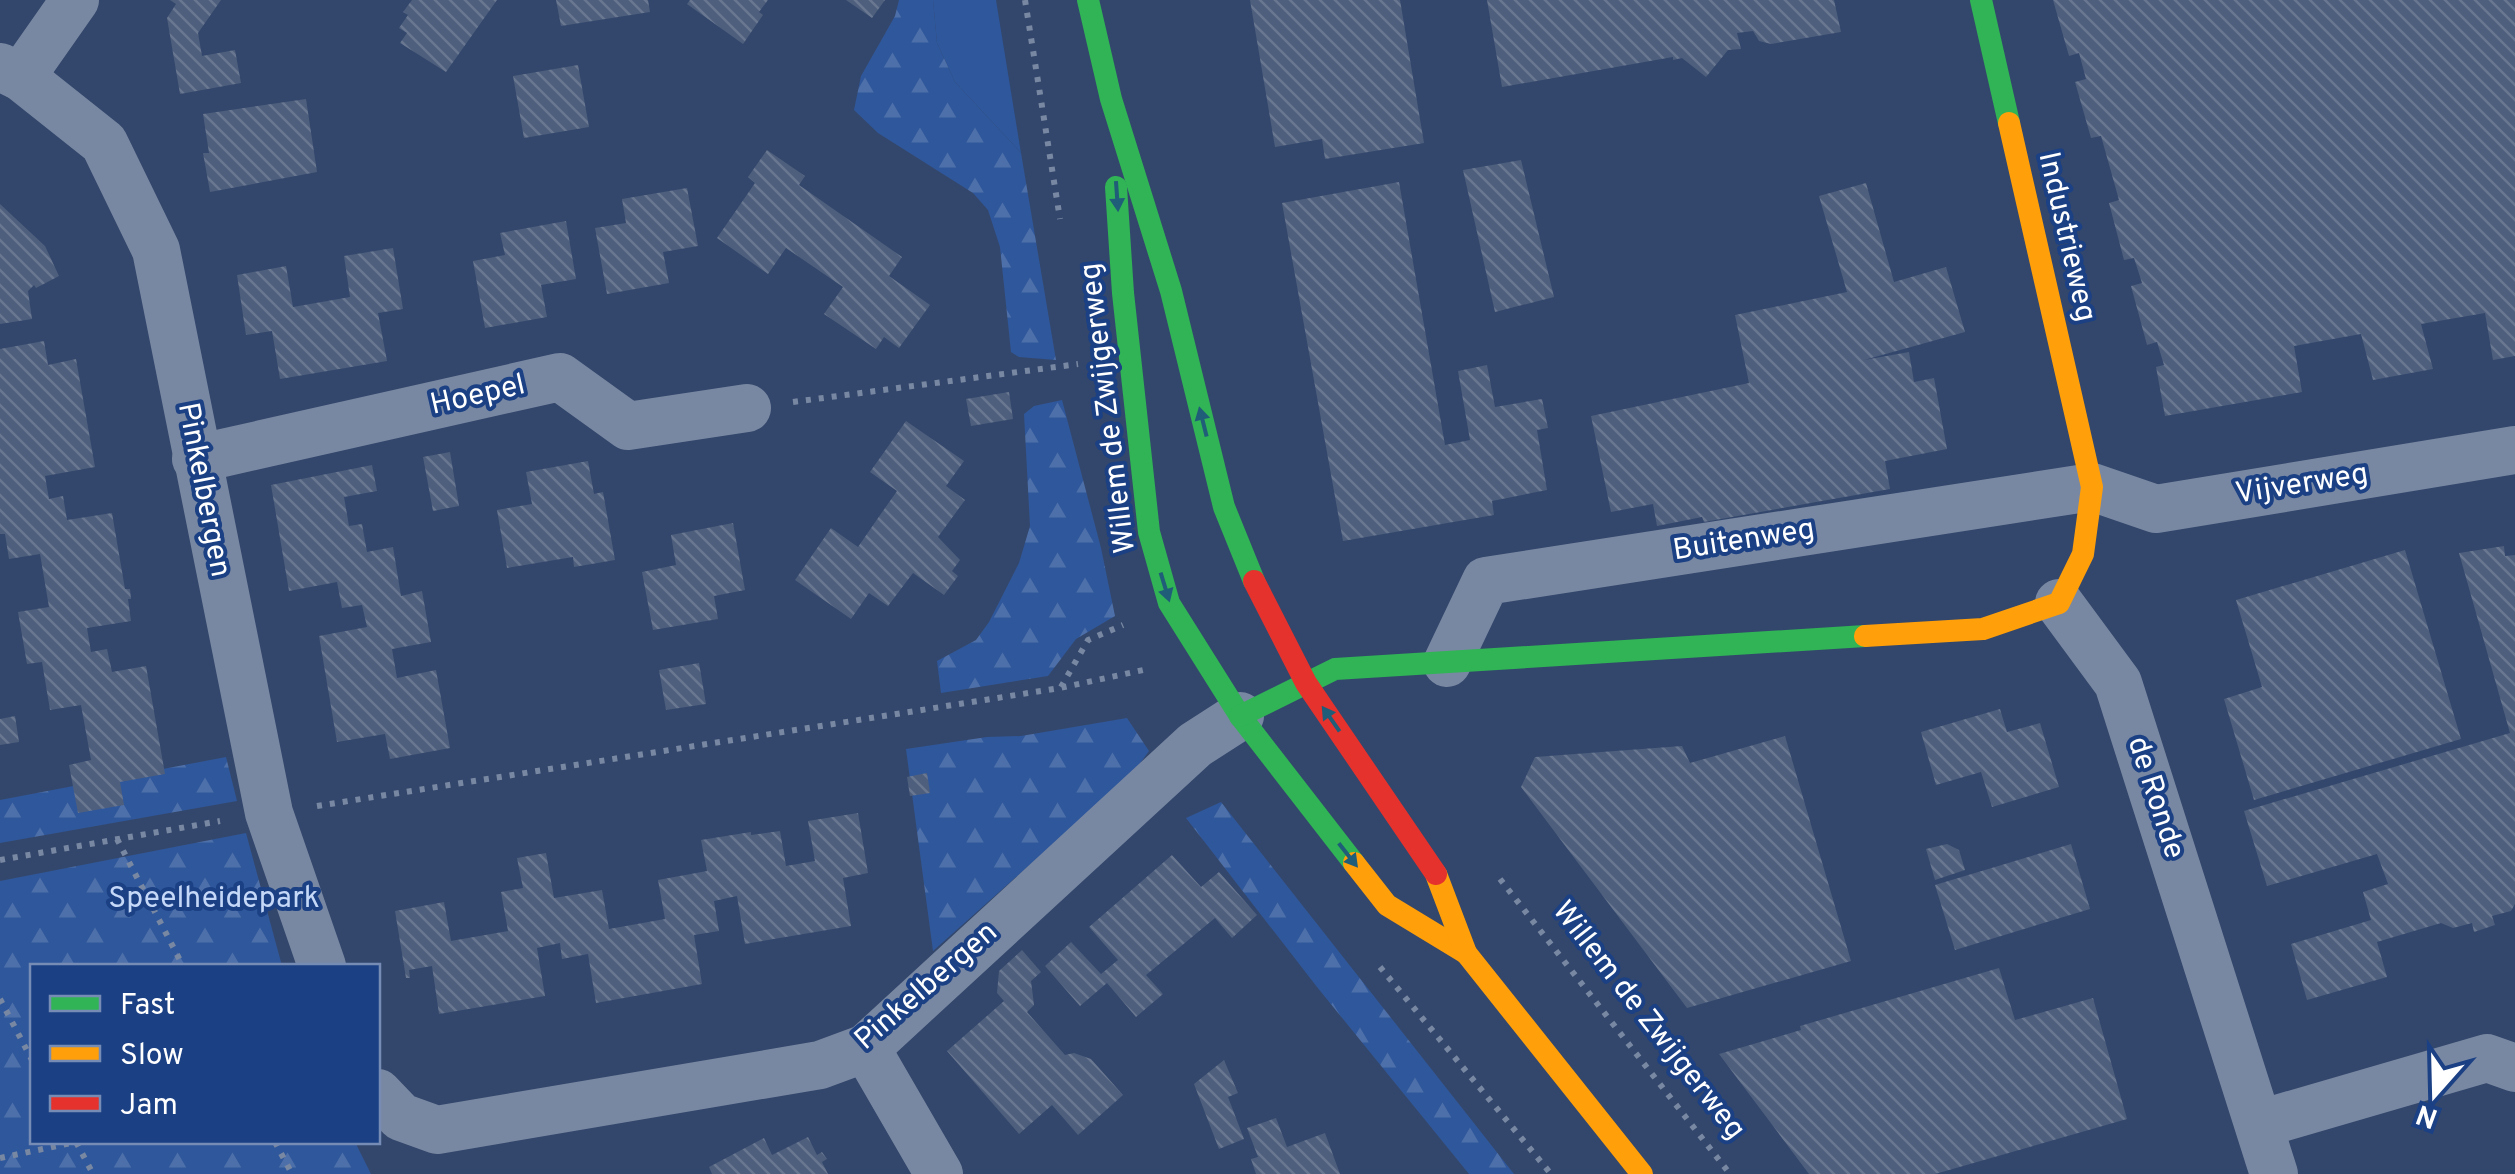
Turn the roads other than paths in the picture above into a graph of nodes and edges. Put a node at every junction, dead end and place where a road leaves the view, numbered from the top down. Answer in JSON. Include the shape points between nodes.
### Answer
{"nodes":[{"id":1,"x":75,"y":0,"type":"edge"},
{"id":2,"x":1088,"y":0,"type":"edge"},
{"id":3,"x":1982,"y":0,"type":"edge"},
{"id":4,"x":11,"y":72,"type":"edge"},
{"id":5,"x":1110,"y":99,"type":"junction"},
{"id":6,"x":748,"y":408,"type":"road end"},
{"id":7,"x":2515,"y":450,"type":"edge"},
{"id":8,"x":196,"y":458,"type":"junction"},
{"id":9,"x":2092,"y":487,"type":"junction"},
{"id":10,"x":2059,"y":603,"type":"junction"},
{"id":11,"x":1448,"y":663,"type":"junction"},
{"id":12,"x":1306,"y":683,"type":"junction"},
{"id":13,"x":1240,"y":716,"type":"junction"},
{"id":14,"x":1466,"y":953,"type":"junction"},
{"id":15,"x":321,"y":964,"type":"edge"},
{"id":16,"x":866,"y":1048,"type":"junction"},
{"id":17,"x":2515,"y":1068,"type":"edge"},
{"id":18,"x":380,"y":1094,"type":"edge"},
{"id":19,"x":2260,"y":1124,"type":"junction"},
{"id":20,"x":938,"y":1174,"type":"edge"},
{"id":21,"x":1642,"y":1174,"type":"edge"},
{"id":22,"x":2274,"y":1174,"type":"edge"}],
"edges":[{"from":1,"to":4,"type":"street"},
{"from":2,"to":5,"type":"main road","name":"Willem de Zwijgerweg"},
{"from":3,"to":9,"type":"main road","name":"Industrieweg"},
{"from":4,"to":8,"type":"street","name":"Pinkelbergen","via":[[104,142],[156,250]]},
{"from":12,"to":5,"type":"main road","name":"Willem de Zwijgerweg","one_way":true,"via":[[1224,506],[1170,291]]},
{"from":5,"to":13,"type":"main road","name":"Willem de Zwijgerweg","one_way":true,"via":[[1149,532],[1169,603]]},
{"from":6,"to":8,"type":"street","name":"Hoepel","via":[[628,426],[560,377]]},
{"from":7,"to":9,"type":"street","name":"Vijverweg","via":[[2156,509]]},
{"from":8,"to":15,"type":"street","name":"Pinkelbergen","via":[[269,813]]},
{"from":9,"to":10,"type":"main road","via":[[2083,554]]},
{"from":9,"to":11,"type":"street","name":"Buitenweg","via":[[1486,582]]},
{"from":10,"to":11,"type":"main road","via":[[1983,629]]},
{"from":10,"to":19,"type":"street","name":"de Ronde","via":[[2118,683]]},
{"from":11,"to":12,"type":"main road","via":[[1335,669]]},
{"from":12,"to":13,"type":"main road"},
{"from":14,"to":12,"type":"main road","name":"Willem de Zwijgerweg","one_way":true,"via":[[1434,869]]},
{"from":13,"to":14,"type":"main road","name":"Willem de Zwijgerweg","one_way":true,"via":[[1387,905]]},
{"from":13,"to":16,"type":"street","name":"Pinkelbergen","via":[[1195,745]]},
{"from":14,"to":21,"type":"main road","name":"Willem de Zwijgerweg"},
{"from":16,"to":18,"type":"street","name":"Pinkelbergen","via":[[820,1065],[437,1130],[401,1117]]},
{"from":16,"to":20,"type":"street"},
{"from":17,"to":19,"type":"street","via":[[2488,1058]]},
{"from":19,"to":22,"type":"street","name":"de Ronde"}]}
